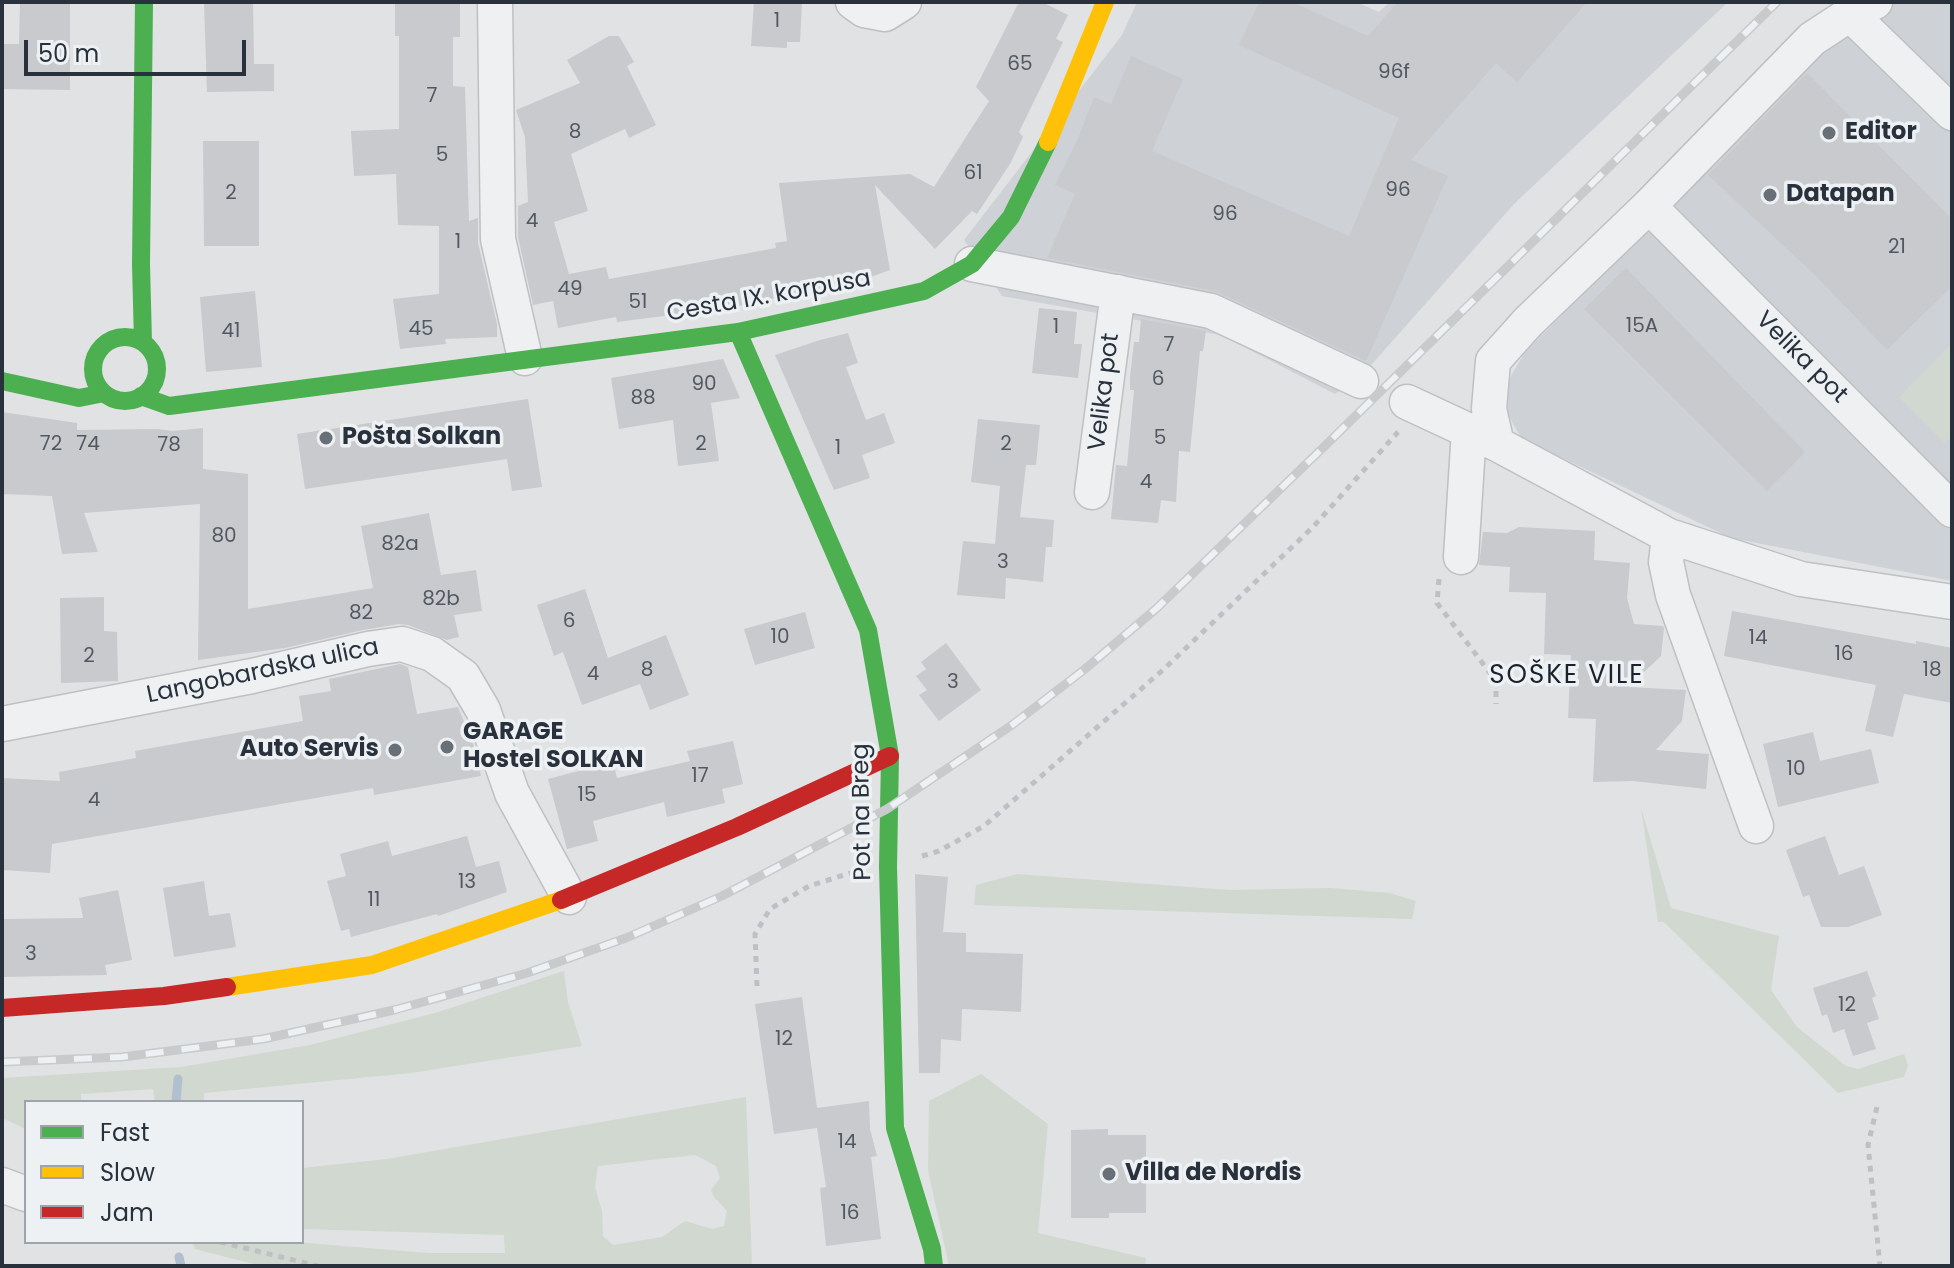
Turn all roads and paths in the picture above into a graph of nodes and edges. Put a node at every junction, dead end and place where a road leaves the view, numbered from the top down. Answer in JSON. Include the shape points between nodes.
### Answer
{"nodes":[{"id":1,"x":144,"y":2,"type":"edge"},
{"id":2,"x":495,"y":2,"type":"edge"},
{"id":3,"x":853,"y":2,"type":"edge"},
{"id":4,"x":904,"y":2,"type":"edge"},
{"id":5,"x":1105,"y":2,"type":"edge"},
{"id":6,"x":1863,"y":8,"type":"edge"},
{"id":7,"x":1952,"y":113,"type":"edge"},
{"id":8,"x":1649,"y":206,"type":"junction"},
{"id":9,"x":141,"y":264,"type":"junction"},
{"id":10,"x":972,"y":264,"type":"junction"},
{"id":11,"x":1118,"y":292,"type":"junction"},
{"id":12,"x":738,"y":332,"type":"junction"},
{"id":13,"x":114,"y":339,"type":"junction"},
{"id":14,"x":143,"y":342,"type":"junction"},
{"id":15,"x":96,"y":355,"type":"junction"},
{"id":16,"x":525,"y":358,"type":"junction"},
{"id":17,"x":71,"y":363,"type":"dead end"},
{"id":18,"x":46,"y":371,"type":"dead end"},
{"id":19,"x":1361,"y":381,"type":"dead end"},
{"id":20,"x":8,"y":383,"type":"edge"},
{"id":21,"x":195,"y":385,"type":"dead end"},
{"id":22,"x":104,"y":393,"type":"junction"},
{"id":23,"x":141,"y":396,"type":"junction"},
{"id":24,"x":227,"y":399,"type":"junction"},
{"id":25,"x":1414,"y":404,"type":"joint"},
{"id":26,"x":1483,"y":437,"type":"junction"},
{"id":27,"x":1092,"y":492,"type":"dead end"},
{"id":28,"x":1952,"y":510,"type":"edge"},
{"id":29,"x":1669,"y":536,"type":"junction"},
{"id":30,"x":1461,"y":557,"type":"joint"},
{"id":31,"x":1945,"y":592,"type":"edge"},
{"id":32,"x":1496,"y":704,"type":"dead end"},
{"id":33,"x":2,"y":724,"type":"edge"},
{"id":34,"x":890,"y":756,"type":"junction"},
{"id":35,"x":1756,"y":826,"type":"dead end"},
{"id":36,"x":888,"y":867,"type":"junction"},
{"id":37,"x":569,"y":897,"type":"junction"},
{"id":38,"x":757,"y":986,"type":"dead end"},
{"id":39,"x":2,"y":1008,"type":"edge"},
{"id":40,"x":1877,"y":1107,"type":"dead end"},
{"id":41,"x":2,"y":1185,"type":"edge"},
{"id":42,"x":24,"y":1193,"type":"edge"},
{"id":43,"x":228,"y":1244,"type":"edge"},
{"id":44,"x":318,"y":1266,"type":"edge"},
{"id":45,"x":934,"y":1266,"type":"edge"},
{"id":46,"x":1880,"y":1266,"type":"edge"}],
"edges":[{"from":1,"to":9,"type":"street"},
{"from":2,"to":16,"type":"street","via":[[498,239]]},
{"from":3,"to":4,"type":"street","via":[[885,14]]},
{"from":5,"to":10,"type":"street","name":"Cesta IX. korpusa","via":[[1030,182],[1011,217]]},
{"from":6,"to":7,"type":"street"},
{"from":6,"to":8,"type":"street","via":[[1812,39]]},
{"from":8,"to":26,"type":"street","via":[[1493,361]]},
{"from":8,"to":28,"type":"street","name":"Velika pot"},
{"from":9,"to":13,"type":"street"},
{"from":9,"to":14,"type":"street"},
{"from":10,"to":11,"type":"street"},
{"from":10,"to":12,"type":"street","name":"Cesta IX. korpusa","via":[[924,291]]},
{"from":11,"to":19,"type":"street","via":[[1211,311]]},
{"from":11,"to":27,"type":"street","name":"Velika pot"},
{"from":12,"to":16,"type":"street","name":"Cesta IX. korpusa"},
{"from":12,"to":34,"type":"street","name":"Pot na Breg","via":[[868,630]]},
{"from":13,"to":14,"type":"street"},
{"from":13,"to":15,"type":"street"},
{"from":14,"to":23,"type":"street","via":[[163,370]]},
{"from":15,"to":17,"type":"street"},
{"from":15,"to":22,"type":"street","via":[[94,376]]},
{"from":16,"to":24,"type":"street","name":"Cesta IX. korpusa"},
{"from":18,"to":20,"type":"street","name":"Cesta IX. korpusa"},
{"from":20,"to":22,"type":"street","name":"Cesta IX. korpusa","via":[[79,398]]},
{"from":21,"to":24,"type":"street"},
{"from":22,"to":23,"type":"street","name":"Cesta IX. korpusa","via":[[123,400]]},
{"from":23,"to":24,"type":"street","name":"Cesta IX. korpusa","via":[[169,406]]},
{"from":25,"to":26,"type":"street"},
{"from":25,"to":36,"type":"path","via":[[1313,527],[1164,669],[984,826],[939,851]]},
{"from":26,"to":29,"type":"street"},
{"from":26,"to":30,"type":"street"},
{"from":29,"to":31,"type":"street","via":[[1801,579]]},
{"from":29,"to":35,"type":"street","via":[[1666,562],[1673,595]]},
{"from":30,"to":32,"type":"path","via":[[1440,573],[1437,603],[1496,681]]},
{"from":33,"to":37,"type":"street","name":"Langobardska ulica","via":[[402,644],[432,654],[463,676],[483,710],[512,793]]},
{"from":34,"to":36,"type":"street","name":"Pot na Breg"},
{"from":34,"to":37,"type":"street"},
{"from":36,"to":38,"type":"path","via":[[809,886],[770,909],[755,934]]},
{"from":36,"to":45,"type":"street","name":"Pot na Breg","via":[[895,1128]]},
{"from":37,"to":39,"type":"street","via":[[372,965],[164,996]]},
{"from":40,"to":46,"type":"path","via":[[1868,1145]]},
{"from":41,"to":42,"type":"street"},
{"from":43,"to":44,"type":"path"}]}
